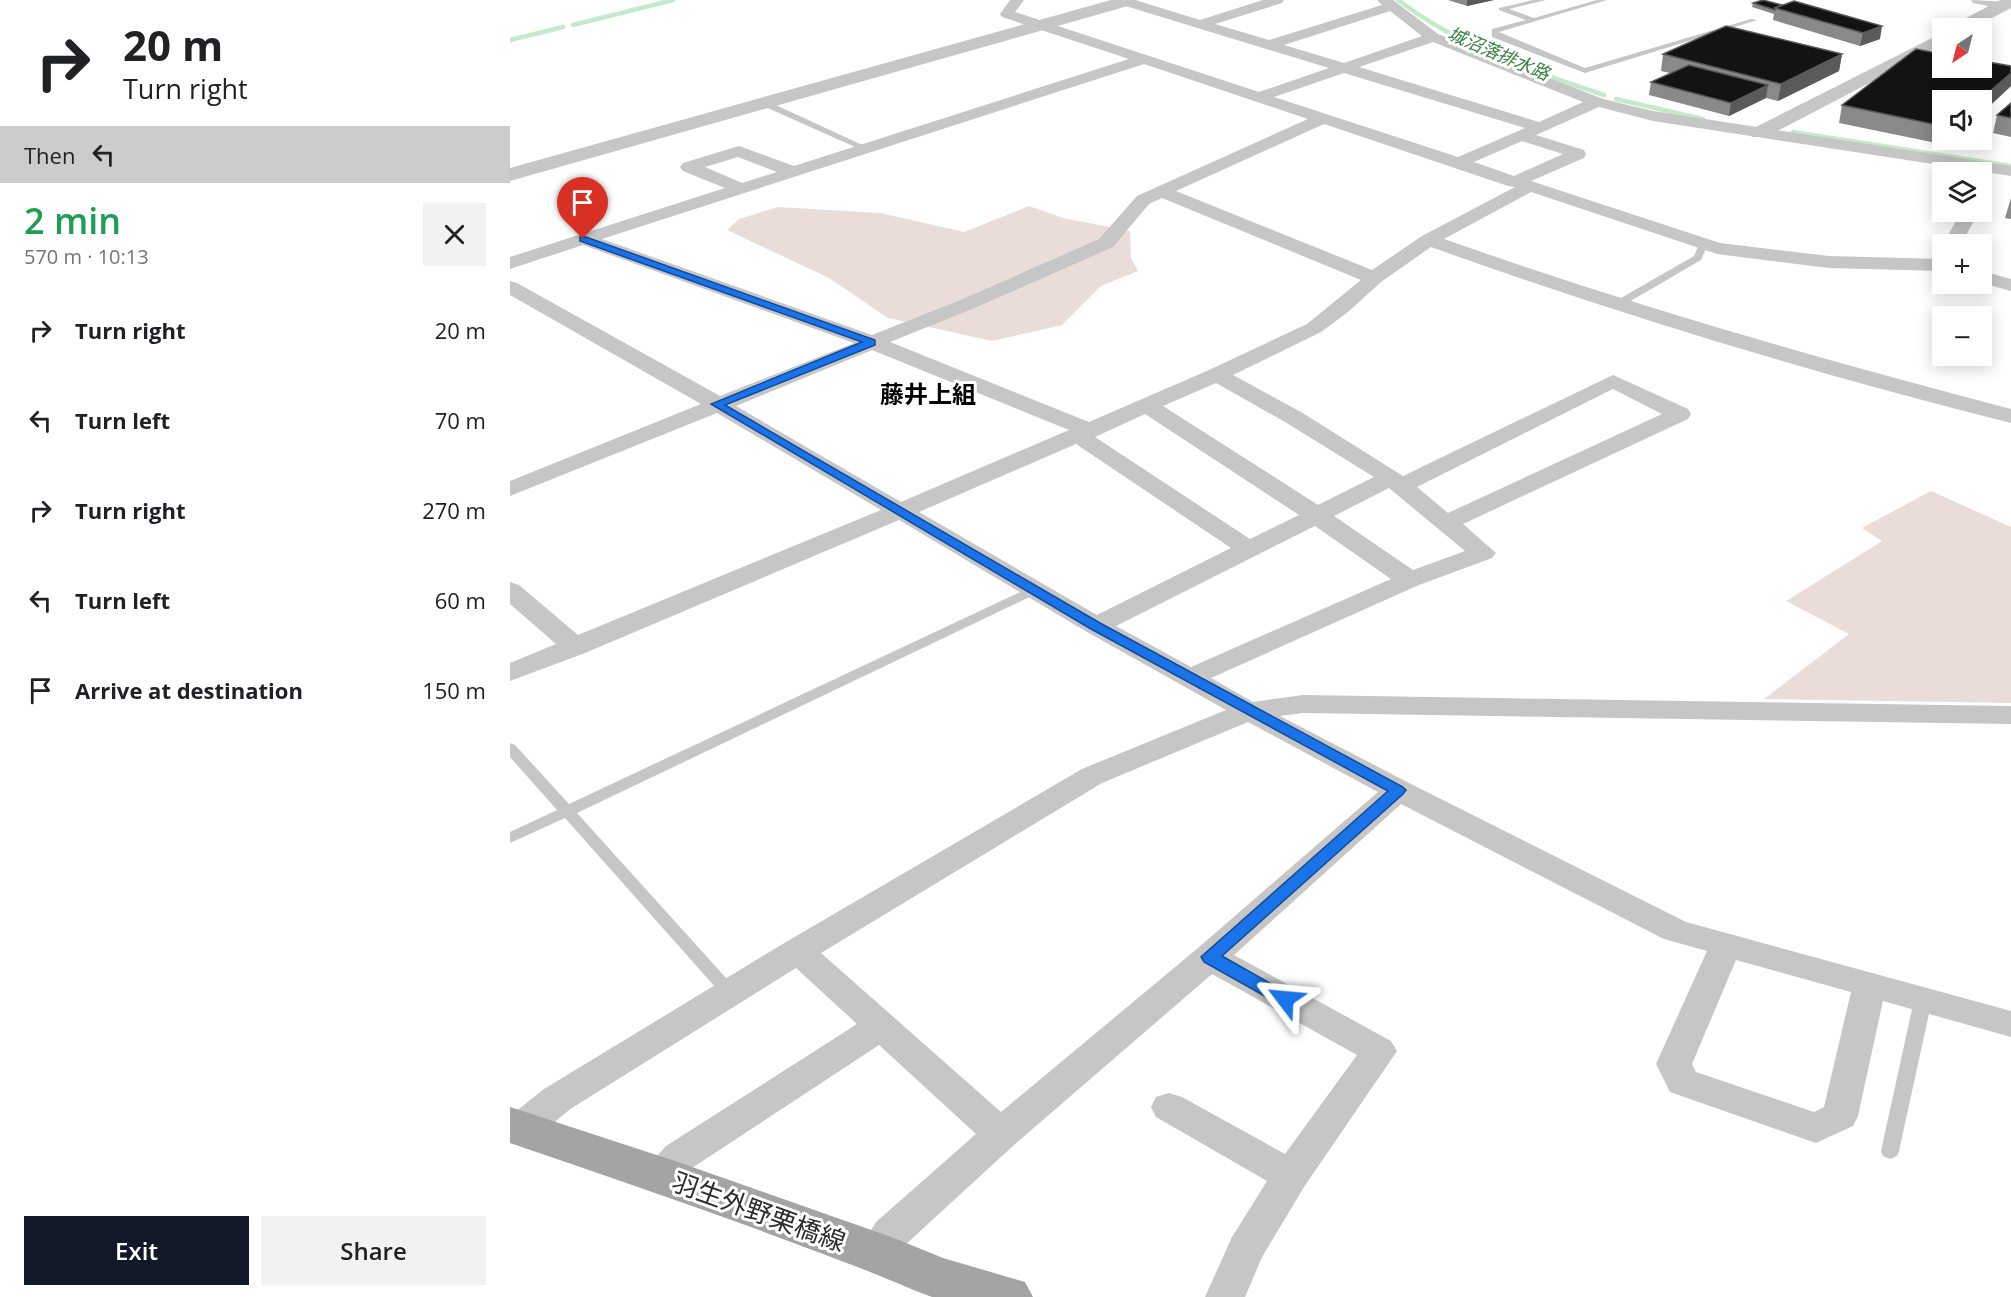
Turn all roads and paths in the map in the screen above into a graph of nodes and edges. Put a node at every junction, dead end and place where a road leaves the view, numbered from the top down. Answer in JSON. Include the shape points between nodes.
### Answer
{"nodes":[{"id":1,"x":1017,"y":0,"type":"edge"},
{"id":2,"x":1277,"y":0,"type":"edge"},
{"id":3,"x":1543,"y":0,"type":"edge"},
{"id":4,"x":1604,"y":0,"type":"edge"},
{"id":5,"x":1978,"y":0,"type":"edge"},
{"id":6,"x":1127,"y":1,"type":"edge"},
{"id":7,"x":1388,"y":3,"type":"edge"},
{"id":8,"x":2008,"y":3,"type":"edge"},
{"id":9,"x":1980,"y":18,"type":"edge"},
{"id":10,"x":1533,"y":20,"type":"junction"},
{"id":11,"x":1753,"y":20,"type":"dead end"},
{"id":12,"x":1200,"y":24,"type":"junction"},
{"id":13,"x":1040,"y":26,"type":"junction"},
{"id":14,"x":1433,"y":37,"type":"junction"},
{"id":15,"x":1932,"y":43,"type":"edge"},
{"id":16,"x":1269,"y":45,"type":"junction"},
{"id":17,"x":1145,"y":60,"type":"junction"},
{"id":18,"x":1343,"y":68,"type":"junction"},
{"id":19,"x":1259,"y":97,"type":"junction"},
{"id":20,"x":1597,"y":102,"type":"junction"},
{"id":21,"x":764,"y":103,"type":"junction"},
{"id":22,"x":1323,"y":118,"type":"junction"},
{"id":23,"x":1540,"y":127,"type":"junction"},
{"id":24,"x":1759,"y":133,"type":"junction"},
{"id":25,"x":1520,"y":135,"type":"junction"},
{"id":26,"x":867,"y":148,"type":"junction"},
{"id":27,"x":1458,"y":163,"type":"junction"},
{"id":28,"x":793,"y":172,"type":"junction"},
{"id":29,"x":1997,"y":174,"type":"edge"},
{"id":30,"x":510,"y":175,"type":"edge"},
{"id":31,"x":1521,"y":184,"type":"junction"},
{"id":32,"x":741,"y":189,"type":"junction"},
{"id":33,"x":1160,"y":191,"type":"junction"},
{"id":34,"x":583,"y":239,"type":"junction"},
{"id":35,"x":1429,"y":240,"type":"junction"},
{"id":36,"x":1704,"y":244,"type":"junction"},
{"id":37,"x":510,"y":263,"type":"edge"},
{"id":38,"x":1932,"y":264,"type":"edge"},
{"id":39,"x":1374,"y":278,"type":"junction"},
{"id":40,"x":1992,"y":280,"type":"edge"},
{"id":41,"x":2011,"y":285,"type":"edge"},
{"id":42,"x":510,"y":287,"type":"edge"},
{"id":43,"x":1618,"y":304,"type":"junction"},
{"id":44,"x":871,"y":342,"type":"junction"},
{"id":45,"x":1217,"y":375,"type":"junction"},
{"id":46,"x":717,"y":404,"type":"junction"},
{"id":47,"x":1147,"y":405,"type":"junction"},
{"id":48,"x":2011,"y":416,"type":"edge"},
{"id":49,"x":1085,"y":433,"type":"junction"},
{"id":50,"x":1396,"y":482,"type":"junction"},
{"id":51,"x":510,"y":489,"type":"edge"},
{"id":52,"x":898,"y":512,"type":"junction"},
{"id":53,"x":1316,"y":516,"type":"junction"},
{"id":54,"x":1446,"y":524,"type":"junction"},
{"id":55,"x":1249,"y":549,"type":"junction"},
{"id":56,"x":1410,"y":580,"type":"junction"},
{"id":57,"x":510,"y":590,"type":"edge"},
{"id":58,"x":1033,"y":590,"type":"junction"},
{"id":59,"x":1096,"y":626,"type":"junction"},
{"id":60,"x":575,"y":647,"type":"junction"},
{"id":61,"x":510,"y":673,"type":"edge"},
{"id":62,"x":1190,"y":678,"type":"junction"},
{"id":63,"x":1249,"y":711,"type":"junction"},
{"id":64,"x":2011,"y":715,"type":"edge"},
{"id":65,"x":510,"y":748,"type":"edge"},
{"id":66,"x":1398,"y":790,"type":"junction"},
{"id":67,"x":565,"y":810,"type":"junction"},
{"id":68,"x":510,"y":838,"type":"edge"},
{"id":69,"x":1726,"y":945,"type":"junction"},
{"id":70,"x":798,"y":951,"type":"junction"},
{"id":71,"x":1210,"y":957,"type":"junction"},
{"id":72,"x":1870,"y":985,"type":"junction"},
{"id":73,"x":730,"y":993,"type":"junction"},
{"id":74,"x":1923,"y":999,"type":"junction"},
{"id":75,"x":2011,"y":1024,"type":"edge"},
{"id":76,"x":882,"y":1025,"type":"junction"},
{"id":77,"x":1169,"y":1107,"type":"dead end"},
{"id":78,"x":516,"y":1127,"type":"edge"},
{"id":79,"x":1001,"y":1134,"type":"junction"},
{"id":80,"x":1890,"y":1151,"type":"dead end"},
{"id":81,"x":662,"y":1176,"type":"junction"},
{"id":82,"x":1291,"y":1176,"type":"junction"},
{"id":83,"x":878,"y":1253,"type":"junction"},
{"id":84,"x":1008,"y":1297,"type":"edge"},
{"id":85,"x":1225,"y":1297,"type":"edge"}],
"edges":[{"from":1,"to":13,"type":"street","via":[[1007,14]]},
{"from":2,"to":12,"type":"street"},
{"from":3,"to":10,"type":"lane","via":[[1501,9]]},
{"from":4,"to":10,"type":"lane"},
{"from":5,"to":8,"type":"street"},
{"from":6,"to":12,"type":"street"},
{"from":6,"to":13,"type":"street"},
{"from":7,"to":14,"type":"street"},
{"from":7,"to":16,"type":"street"},
{"from":8,"to":9,"type":"street"},
{"from":10,"to":11,"type":"lane","via":[[1495,34],[1585,71]]},
{"from":12,"to":16,"type":"street"},
{"from":13,"to":17,"type":"street"},
{"from":13,"to":21,"type":"street"},
{"from":14,"to":18,"type":"street"},
{"from":14,"to":20,"type":"street"},
{"from":15,"to":24,"type":"street"},
{"from":16,"to":18,"type":"street"},
{"from":17,"to":19,"type":"street"},
{"from":17,"to":26,"type":"street"},
{"from":18,"to":19,"type":"street"},
{"from":18,"to":23,"type":"street"},
{"from":19,"to":22,"type":"street"},
{"from":20,"to":23,"type":"street"},
{"from":20,"to":24,"type":"street","via":[[1653,116]]},
{"from":21,"to":26,"type":"lane"},
{"from":21,"to":30,"type":"street"},
{"from":22,"to":27,"type":"street"},
{"from":22,"to":33,"type":"street"},
{"from":23,"to":25,"type":"street"},
{"from":24,"to":29,"type":"street"},
{"from":25,"to":27,"type":"street"},
{"from":25,"to":31,"type":"street","via":[[1578,154]]},
{"from":26,"to":28,"type":"street"},
{"from":27,"to":31,"type":"street"},
{"from":28,"to":32,"type":"street"},
{"from":28,"to":32,"type":"street","via":[[739,151],[689,167]]},
{"from":31,"to":35,"type":"street"},
{"from":31,"to":36,"type":"street"},
{"from":32,"to":34,"type":"street"},
{"from":33,"to":39,"type":"street"},
{"from":33,"to":44,"type":"street","via":[[1143,200],[1106,243]]},
{"from":34,"to":37,"type":"street"},
{"from":34,"to":44,"type":"street"},
{"from":35,"to":39,"type":"street"},
{"from":35,"to":43,"type":"street"},
{"from":36,"to":38,"type":"street","via":[[1829,262]]},
{"from":36,"to":43,"type":"lane","via":[[1698,258]]},
{"from":39,"to":45,"type":"street","via":[[1314,328]]},
{"from":40,"to":41,"type":"street"},
{"from":42,"to":46,"type":"street"},
{"from":43,"to":48,"type":"street"},
{"from":44,"to":46,"type":"street"},
{"from":44,"to":49,"type":"street"},
{"from":45,"to":47,"type":"street"},
{"from":45,"to":50,"type":"street"},
{"from":46,"to":51,"type":"street"},
{"from":46,"to":52,"type":"street"},
{"from":47,"to":49,"type":"street"},
{"from":47,"to":53,"type":"street"},
{"from":49,"to":52,"type":"street"},
{"from":49,"to":55,"type":"street"},
{"from":50,"to":53,"type":"street"},
{"from":50,"to":54,"type":"street"},
{"from":50,"to":54,"type":"street","via":[[1613,381],[1680,414]]},
{"from":52,"to":58,"type":"street"},
{"from":52,"to":60,"type":"street"},
{"from":53,"to":55,"type":"street"},
{"from":53,"to":56,"type":"street"},
{"from":54,"to":56,"type":"street","via":[[1483,553]]},
{"from":55,"to":59,"type":"street"},
{"from":56,"to":62,"type":"street"},
{"from":57,"to":60,"type":"street"},
{"from":58,"to":59,"type":"street"},
{"from":58,"to":67,"type":"lane"},
{"from":59,"to":62,"type":"street"},
{"from":60,"to":61,"type":"street"},
{"from":62,"to":63,"type":"street"},
{"from":63,"to":64,"type":"street","via":[[1303,704]]},
{"from":63,"to":66,"type":"street"},
{"from":63,"to":70,"type":"street","via":[[1092,776]]},
{"from":65,"to":67,"type":"lane"},
{"from":66,"to":69,"type":"street","via":[[1676,931]]},
{"from":66,"to":71,"type":"street"},
{"from":67,"to":68,"type":"lane"},
{"from":67,"to":73,"type":"lane"},
{"from":69,"to":72,"type":"street"},
{"from":69,"to":72,"type":"street","via":[[1674,1064],[1683,1082],[1816,1128],[1840,1116]]},
{"from":70,"to":73,"type":"street"},
{"from":70,"to":76,"type":"street"},
{"from":71,"to":79,"type":"street"},
{"from":71,"to":82,"type":"street","via":[[1379,1051]]},
{"from":72,"to":74,"type":"street"},
{"from":73,"to":78,"type":"street"},
{"from":74,"to":75,"type":"street"},
{"from":74,"to":80,"type":"lane"},
{"from":76,"to":79,"type":"street"},
{"from":76,"to":81,"type":"street","via":[[679,1157]]},
{"from":77,"to":82,"type":"street"},
{"from":78,"to":81,"type":"main road","name":"羽生外野栗橋線"},
{"from":79,"to":83,"type":"street","via":[[890,1234]]},
{"from":81,"to":83,"type":"main road","name":"羽生外野栗橋線"},
{"from":82,"to":85,"type":"street","via":[[1246,1249]]},
{"from":83,"to":84,"type":"main road","name":"羽生外野栗橋線","via":[[938,1278]]}]}
